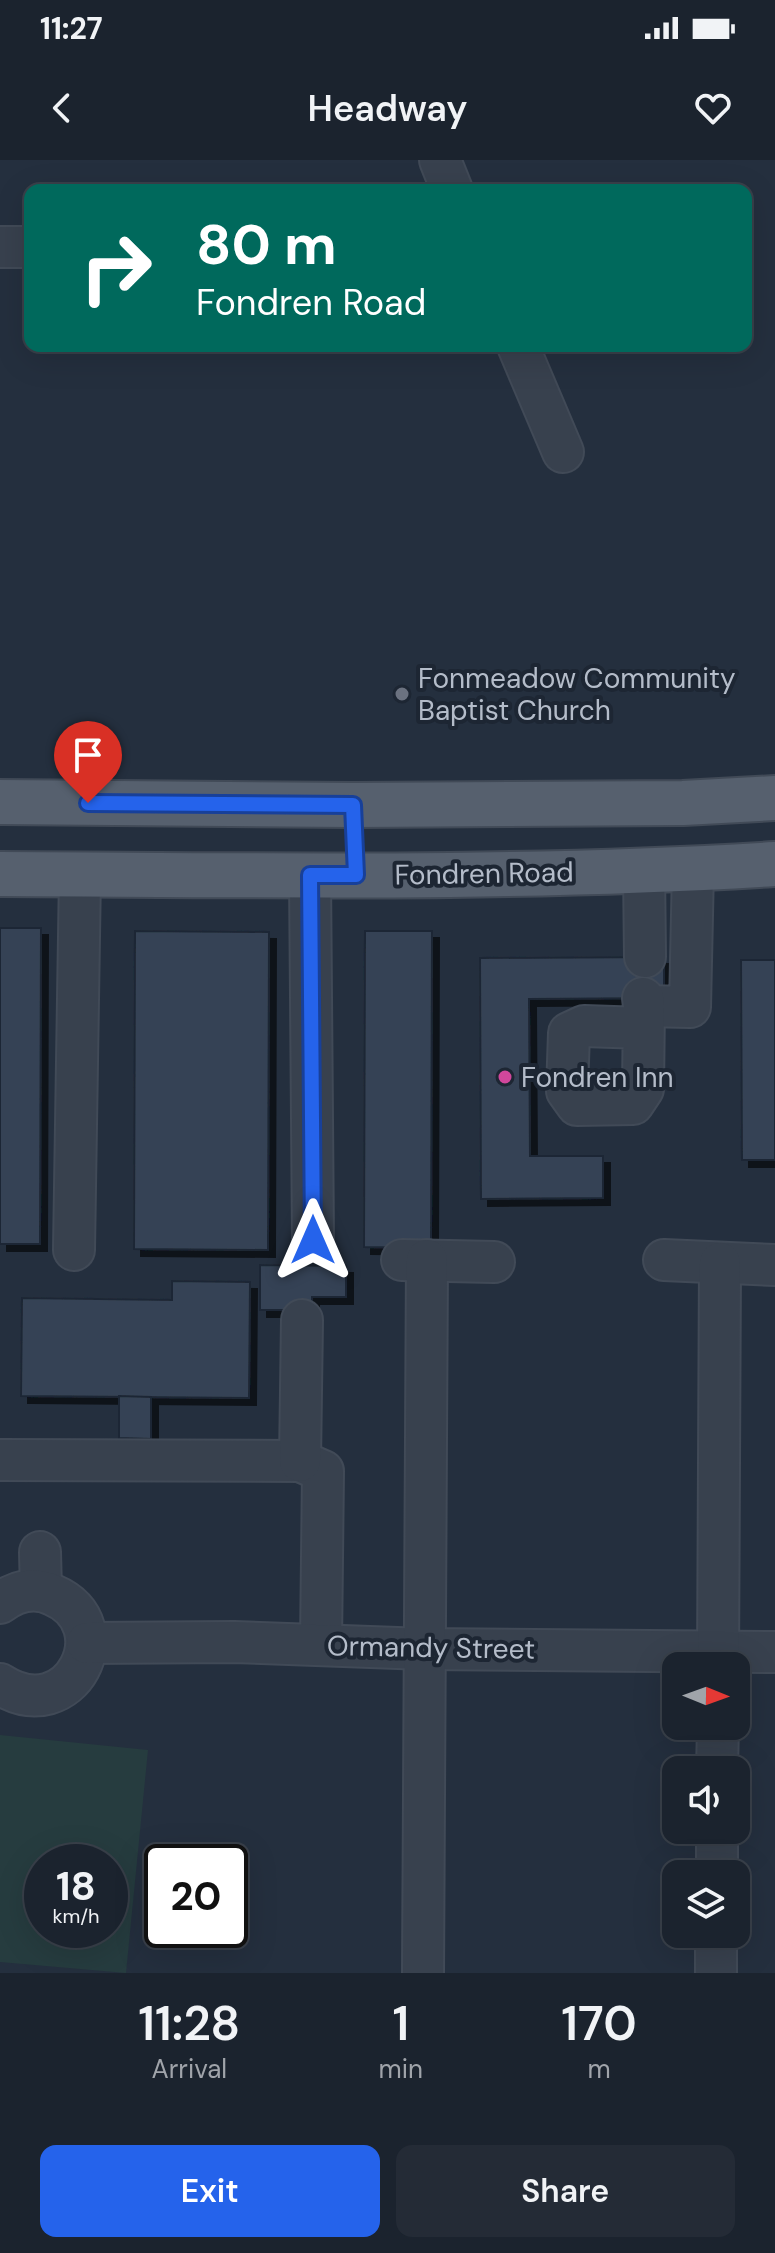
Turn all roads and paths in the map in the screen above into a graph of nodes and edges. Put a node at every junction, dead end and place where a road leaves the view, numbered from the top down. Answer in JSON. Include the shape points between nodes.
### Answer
{"nodes":[{"id":1,"x":440,"y":160,"type":"edge"},
{"id":2,"x":450,"y":184,"type":"edge"},
{"id":3,"x":0,"y":247,"type":"edge"},
{"id":4,"x":24,"y":247,"type":"edge"},
{"id":5,"x":521,"y":352,"type":"edge"},
{"id":6,"x":563,"y":452,"type":"dead end"},
{"id":7,"x":775,"y":798,"type":"edge"},
{"id":8,"x":0,"y":802,"type":"edge"},
{"id":9,"x":353,"y":805,"type":"junction"},
{"id":10,"x":775,"y":864,"type":"edge"},
{"id":11,"x":693,"y":869,"type":"junction"},
{"id":12,"x":644,"y":870,"type":"junction"},
{"id":13,"x":0,"y":874,"type":"edge"},
{"id":14,"x":80,"y":874,"type":"junction"},
{"id":15,"x":310,"y":875,"type":"junction"},
{"id":16,"x":356,"y":875,"type":"junction"},
{"id":17,"x":645,"y":957,"type":"dead end"},
{"id":18,"x":643,"y":1011,"type":"dead end"},
{"id":19,"x":313,"y":1240,"type":"dead end"},
{"id":20,"x":74,"y":1250,"type":"dead end"},
{"id":21,"x":664,"y":1260,"type":"dead end"},
{"id":22,"x":494,"y":1262,"type":"dead end"},
{"id":23,"x":720,"y":1263,"type":"junction"},
{"id":24,"x":775,"y":1265,"type":"edge"},
{"id":25,"x":302,"y":1320,"type":"dead end"},
{"id":26,"x":0,"y":1460,"type":"edge"},
{"id":27,"x":300,"y":1461,"type":"junction"},
{"id":28,"x":0,"y":1603,"type":"edge"},
{"id":29,"x":87,"y":1643,"type":"junction"},
{"id":30,"x":321,"y":1644,"type":"junction"},
{"id":31,"x":425,"y":1649,"type":"junction"},
{"id":32,"x":718,"y":1652,"type":"edge"},
{"id":33,"x":775,"y":1652,"type":"edge"},
{"id":34,"x":750,"y":1655,"type":"edge"},
{"id":35,"x":662,"y":1656,"type":"edge"},
{"id":36,"x":0,"y":1684,"type":"edge"},
{"id":37,"x":716,"y":1948,"type":"edge"},
{"id":38,"x":423,"y":1973,"type":"edge"},
{"id":39,"x":716,"y":1973,"type":"edge"}],
"edges":[{"from":1,"to":2,"type":"street"},
{"from":3,"to":4,"type":"street"},
{"from":5,"to":6,"type":"street"},
{"from":7,"to":9,"type":"main road"},
{"from":8,"to":9,"type":"main road"},
{"from":9,"to":16,"type":"main road"},
{"from":10,"to":11,"type":"main road","name":"Fondren Road"},
{"from":11,"to":12,"type":"main road","name":"Fondren Road"},
{"from":11,"to":18,"type":"street","via":[[690,1007]]},
{"from":12,"to":16,"type":"main road","name":"Fondren Road"},
{"from":12,"to":17,"type":"street"},
{"from":13,"to":14,"type":"main road","name":"Fondren Road"},
{"from":14,"to":15,"type":"main road","name":"Fondren Road"},
{"from":14,"to":20,"type":"street"},
{"from":15,"to":16,"type":"main road","name":"Fondren Road"},
{"from":15,"to":19,"type":"street"},
{"from":21,"to":23,"type":"street"},
{"from":22,"to":31,"type":"street","via":[[414,1260]]},
{"from":23,"to":24,"type":"street"},
{"from":23,"to":32,"type":"street"},
{"from":25,"to":27,"type":"street"},
{"from":26,"to":27,"type":"street"},
{"from":27,"to":30,"type":"street","via":[[323,1471]]},
{"from":28,"to":29,"type":"street","via":[[28,1590],[40,1572],[75,1611]]},
{"from":29,"to":30,"type":"street","name":"Ormandy Street"},
{"from":29,"to":36,"type":"street","via":[[77,1674],[50,1694],[16,1694]]},
{"from":30,"to":31,"type":"street","name":"Ormandy Street"},
{"from":31,"to":35,"type":"street","name":"Ormandy Street"},
{"from":31,"to":38,"type":"street"},
{"from":33,"to":34,"type":"street","name":"Ormandy Street"},
{"from":37,"to":39,"type":"street"}]}
